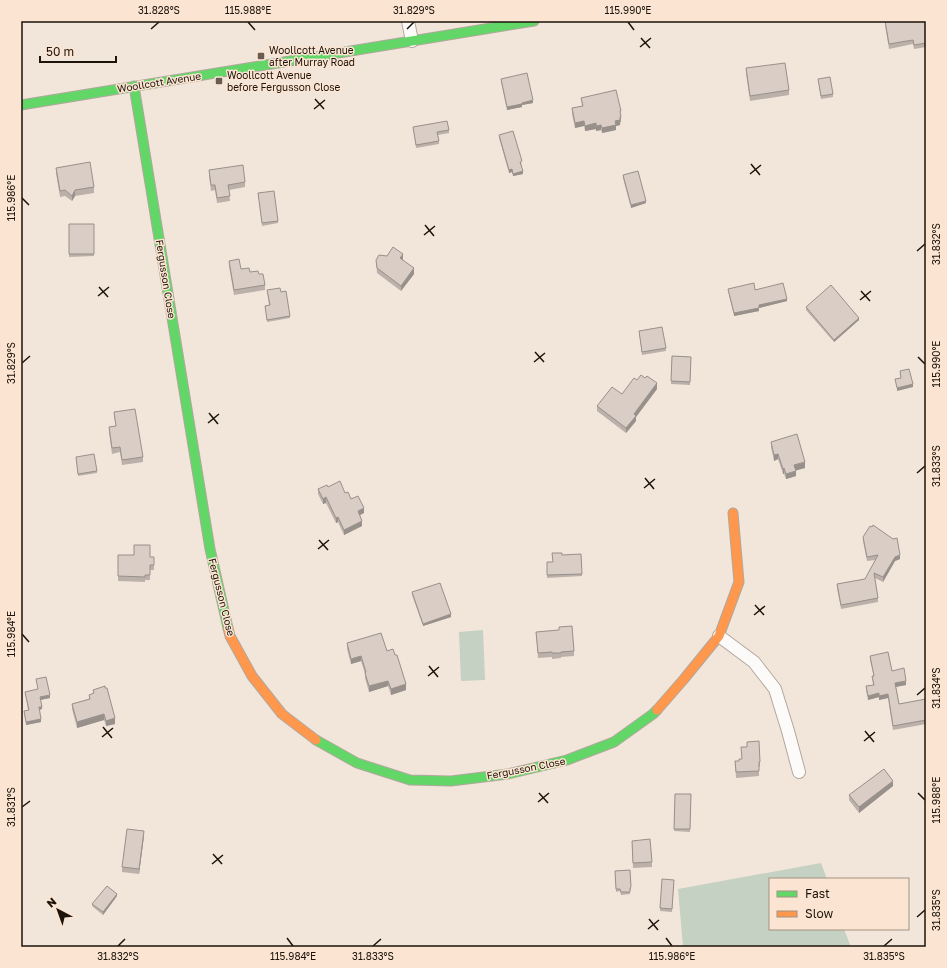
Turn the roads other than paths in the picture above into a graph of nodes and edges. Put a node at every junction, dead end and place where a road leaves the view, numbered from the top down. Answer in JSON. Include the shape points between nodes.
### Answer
{"nodes":[{"id":1,"x":408,"y":21,"type":"edge"},
{"id":2,"x":534,"y":21,"type":"edge"},
{"id":3,"x":412,"y":41,"type":"junction"},
{"id":4,"x":134,"y":86,"type":"junction"},
{"id":5,"x":21,"y":105,"type":"edge"},
{"id":6,"x":733,"y":513,"type":"dead end"},
{"id":7,"x":719,"y":636,"type":"junction"},
{"id":8,"x":799,"y":772,"type":"dead end"}],
"edges":[{"from":1,"to":3,"type":"street"},
{"from":2,"to":3,"type":"street","name":"Woollcott Avenue"},
{"from":3,"to":4,"type":"street","name":"Woollcott Avenue"},
{"from":4,"to":5,"type":"street","name":"Woollcott Avenue"},
{"from":4,"to":7,"type":"street","name":"Fergusson Close","via":[[210,549],[230,636],[252,676],[282,714],[314,739],[357,763],[410,780],[452,781],[508,774],[567,760],[614,742],[653,714]]},
{"from":6,"to":7,"type":"street","name":"Fergusson Close","via":[[739,582]]},
{"from":7,"to":8,"type":"street","via":[[754,662],[775,689]]}]}
